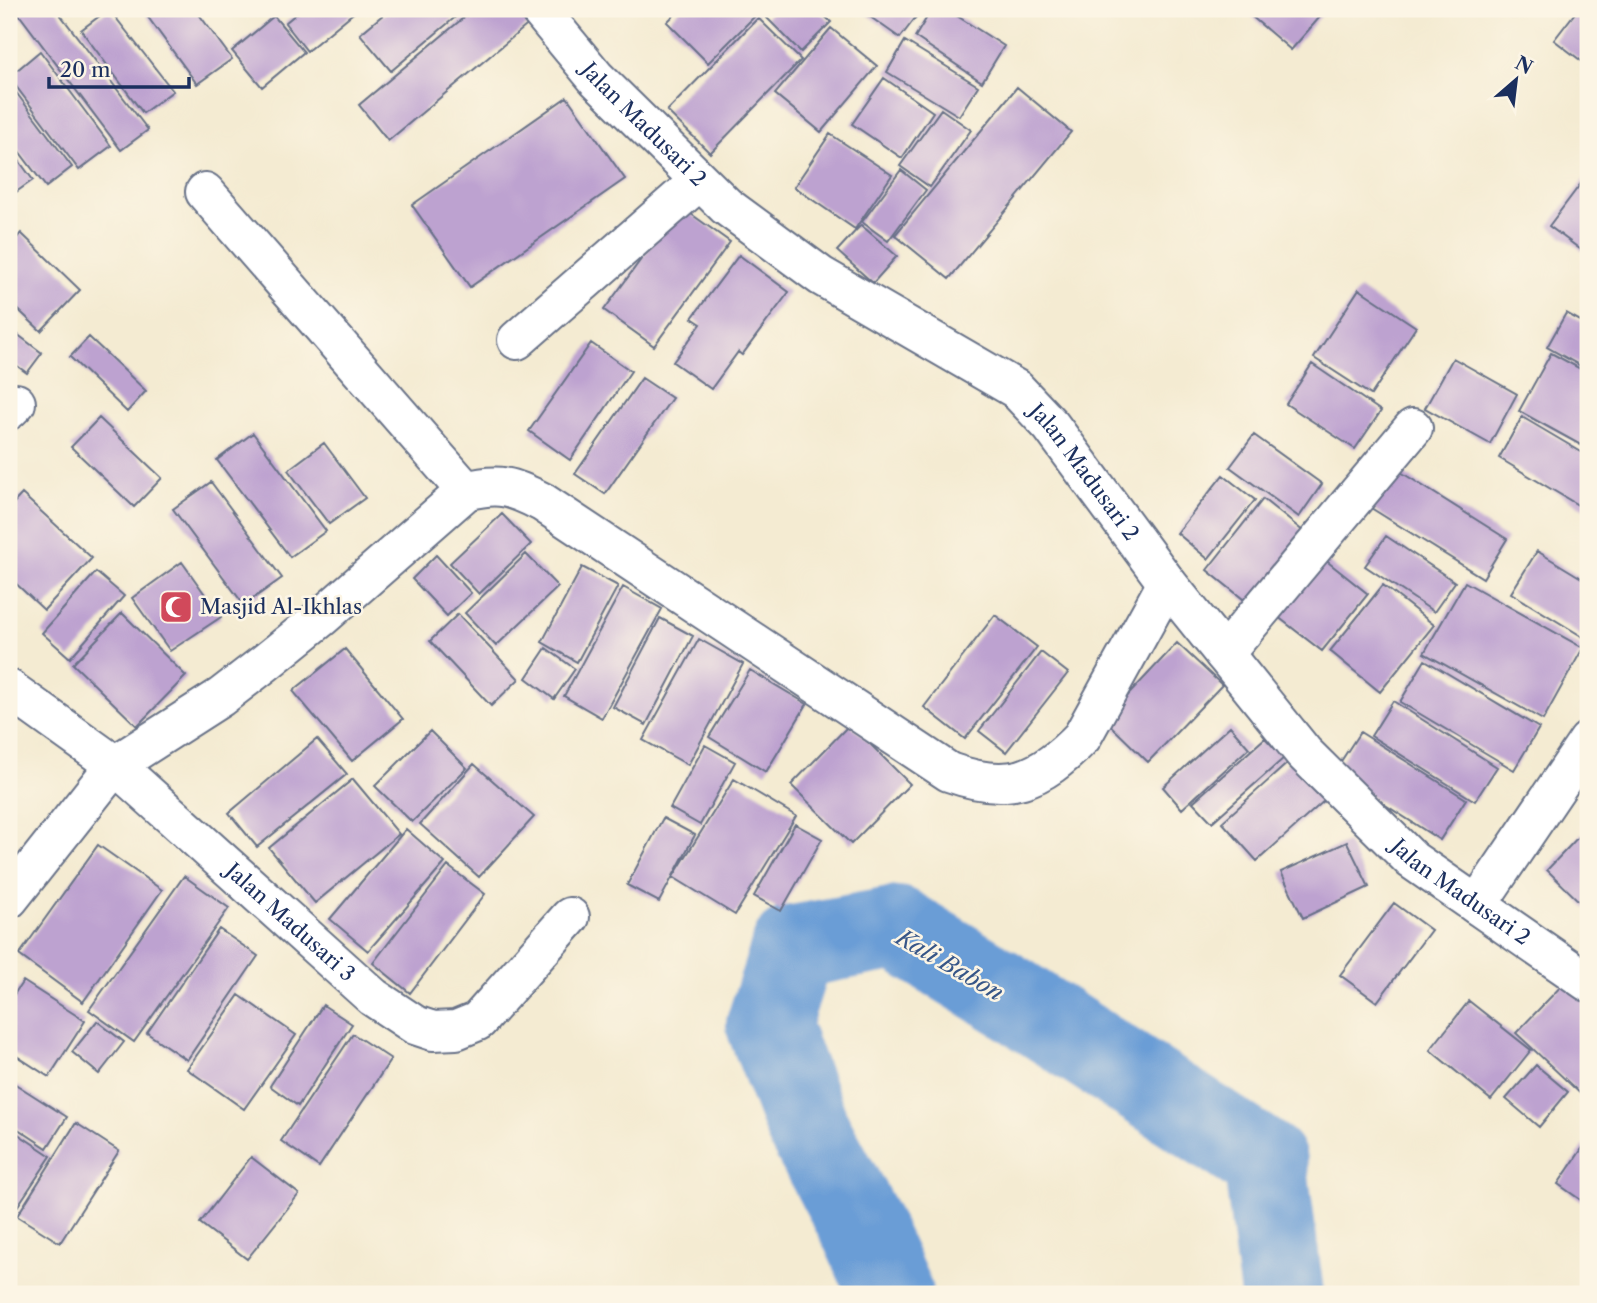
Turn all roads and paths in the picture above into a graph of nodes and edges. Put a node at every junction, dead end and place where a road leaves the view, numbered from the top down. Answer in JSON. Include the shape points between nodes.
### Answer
{"nodes":[{"id":1,"x":538,"y":9,"type":"edge"},
{"id":2,"x":698,"y":182,"type":"junction"},
{"id":3,"x":205,"y":192,"type":"dead end"},
{"id":4,"x":517,"y":340,"type":"dead end"},
{"id":5,"x":1413,"y":428,"type":"dead end"},
{"id":6,"x":466,"y":491,"type":"junction"},
{"id":7,"x":1167,"y":583,"type":"junction"},
{"id":8,"x":1224,"y":654,"type":"junction"},
{"id":9,"x":9,"y":689,"type":"edge"},
{"id":10,"x":1588,"y":741,"type":"edge"},
{"id":11,"x":115,"y":765,"type":"junction"},
{"id":12,"x":9,"y":900,"type":"edge"},
{"id":13,"x":1477,"y":905,"type":"junction"},
{"id":14,"x":570,"y":917,"type":"dead end"},
{"id":15,"x":1588,"y":982,"type":"edge"}],
"edges":[{"from":1,"to":2,"type":"street","name":"Jalan Madusari 2","via":[[596,78]]},
{"from":2,"to":4,"type":"street"},
{"from":2,"to":7,"type":"street","name":"Jalan Madusari 2","via":[[821,276],[1016,389],[1051,426]]},
{"from":3,"to":6,"type":"street"},
{"from":5,"to":8,"type":"street"},
{"from":6,"to":7,"type":"street","via":[[483,486],[513,487],[542,502],[949,772],[978,782],[1030,779],[1063,758],[1082,737]]},
{"from":6,"to":11,"type":"street","via":[[265,663]]},
{"from":7,"to":8,"type":"street","name":"Jalan Madusari 2"},
{"from":8,"to":13,"type":"street","name":"Jalan Madusari 2","via":[[1304,753],[1361,812],[1412,860]]},
{"from":9,"to":11,"type":"street","name":"Jalan Madusari 3"},
{"from":10,"to":13,"type":"street"},
{"from":11,"to":12,"type":"street"},
{"from":11,"to":14,"type":"street","name":"Jalan Madusari 3","via":[[373,997],[415,1025],[433,1031],[456,1030],[478,1021]]},
{"from":13,"to":15,"type":"street","name":"Jalan Madusari 2"}]}
